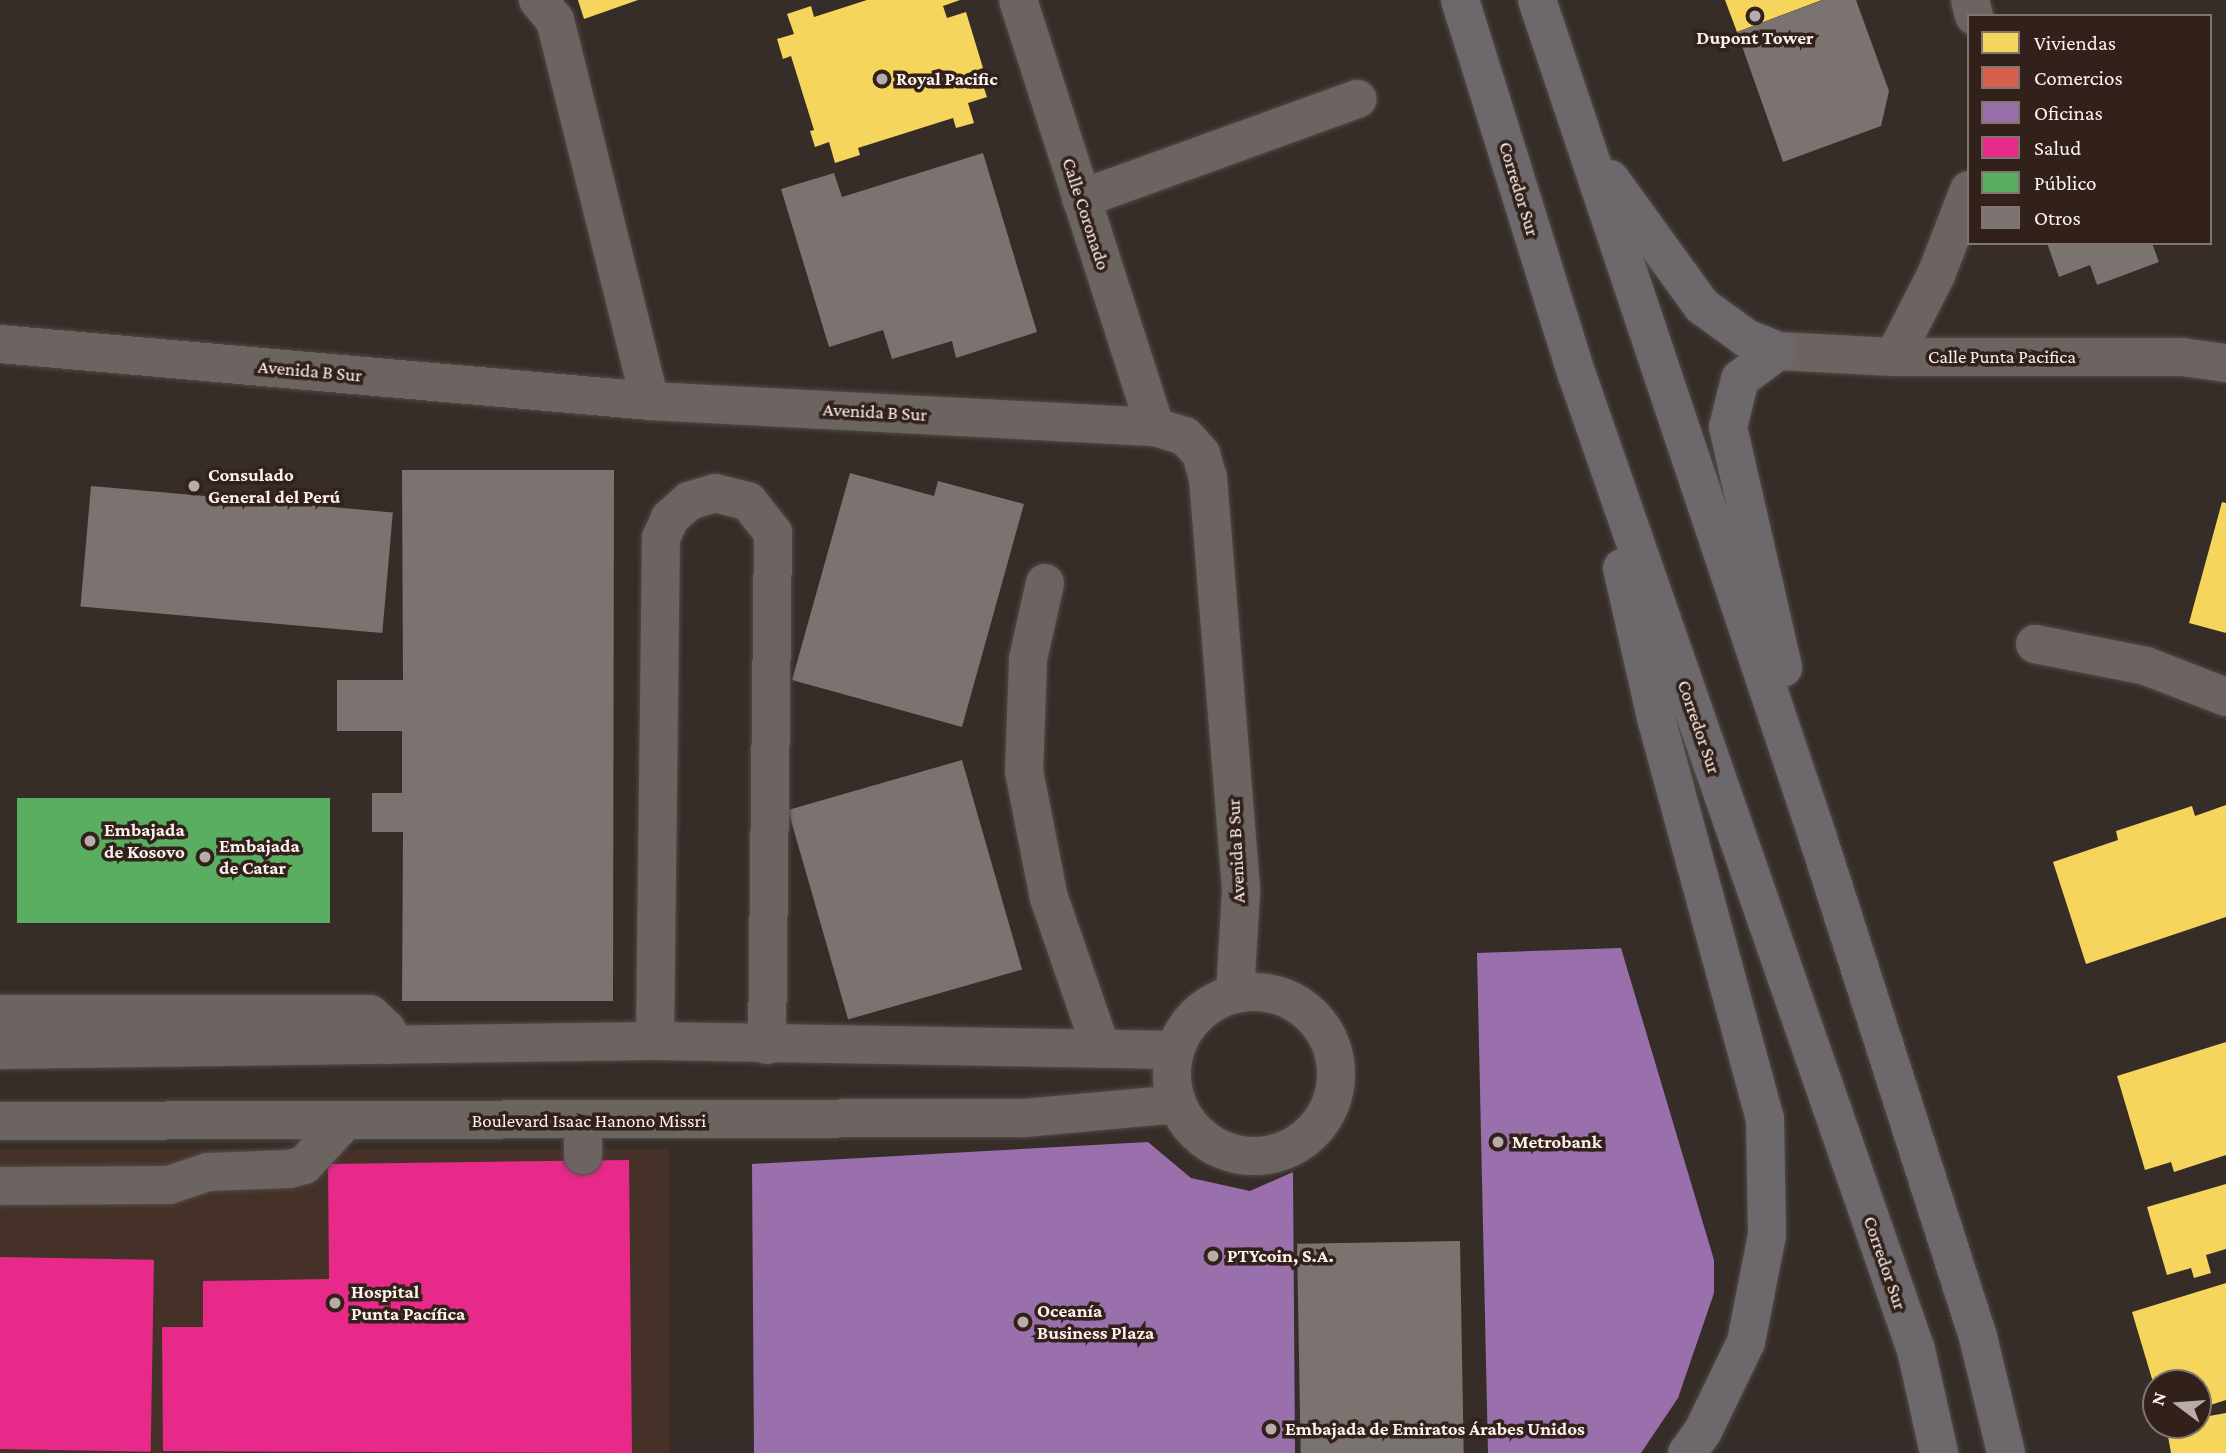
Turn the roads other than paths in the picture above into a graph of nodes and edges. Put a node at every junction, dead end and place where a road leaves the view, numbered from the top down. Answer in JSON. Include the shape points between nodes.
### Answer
{"nodes":[{"id":1,"x":538,"y":0,"type":"edge"},
{"id":2,"x":1018,"y":0,"type":"edge"},
{"id":3,"x":1461,"y":0,"type":"edge"},
{"id":4,"x":1537,"y":0,"type":"edge"},
{"id":5,"x":1358,"y":99,"type":"dead end"},
{"id":6,"x":1586,"y":145,"type":"junction"},
{"id":7,"x":1967,"y":195,"type":"edge"},
{"id":8,"x":1081,"y":199,"type":"junction"},
{"id":9,"x":0,"y":344,"type":"edge"},
{"id":10,"x":1778,"y":351,"type":"junction"},
{"id":11,"x":1894,"y":357,"type":"junction"},
{"id":12,"x":2226,"y":363,"type":"edge"},
{"id":13,"x":1577,"y":375,"type":"junction"},
{"id":14,"x":650,"y":401,"type":"junction"},
{"id":15,"x":1155,"y":427,"type":"junction"},
{"id":16,"x":1045,"y":583,"type":"dead end"},
{"id":17,"x":2035,"y":644,"type":"dead end"},
{"id":18,"x":2221,"y":701,"type":"edge"},
{"id":19,"x":1818,"y":838,"type":"junction"},
{"id":20,"x":1235,"y":994,"type":"junction"},
{"id":21,"x":0,"y":1014,"type":"edge"},
{"id":22,"x":655,"y":1041,"type":"junction"},
{"id":23,"x":388,"y":1045,"type":"junction"},
{"id":24,"x":767,"y":1045,"type":"junction"},
{"id":25,"x":1101,"y":1048,"type":"junction"},
{"id":26,"x":0,"y":1050,"type":"edge"},
{"id":27,"x":1175,"y":1050,"type":"junction"},
{"id":28,"x":1177,"y":1104,"type":"junction"},
{"id":29,"x":0,"y":1121,"type":"edge"},
{"id":30,"x":345,"y":1121,"type":"junction"},
{"id":31,"x":0,"y":1186,"type":"edge"},
{"id":32,"x":1688,"y":1453,"type":"edge"},
{"id":33,"x":1939,"y":1453,"type":"edge"},
{"id":34,"x":2006,"y":1453,"type":"edge"}],
"edges":[{"from":1,"to":14,"type":"street","via":[[555,20]]},
{"from":2,"to":8,"type":"street","name":"Calle Coronado"},
{"from":3,"to":13,"type":"highway","name":"Corredor Sur"},
{"from":4,"to":6,"type":"highway"},
{"from":5,"to":8,"type":"street"},
{"from":6,"to":10,"type":"highway","via":[[1702,306],[1746,338]]},
{"from":6,"to":19,"type":"highway"},
{"from":7,"to":11,"type":"street","via":[[1936,275]]},
{"from":8,"to":15,"type":"street","name":"Calle Coronado"},
{"from":9,"to":14,"type":"street","name":"Avenida B Sur"},
{"from":10,"to":11,"type":"street","name":"Calle Punta Pacifica"},
{"from":10,"to":19,"type":"highway","via":[[1740,379],[1728,426]]},
{"from":11,"to":12,"type":"street","name":"Calle Punta Pacifica","via":[[2182,357]]},
{"from":13,"to":32,"type":"highway","via":[[1656,718],[1765,1118],[1767,1236],[1746,1342],[1703,1432]]},
{"from":13,"to":33,"type":"highway","name":"Corredor Sur","via":[[1916,1350]]},
{"from":14,"to":15,"type":"street","name":"Avenida B Sur"},
{"from":15,"to":20,"type":"street","name":"Avenida B Sur","via":[[1185,436],[1201,454],[1208,478],[1241,892]]},
{"from":16,"to":25,"type":"street","via":[[1028,659],[1024,771],[1049,898]]},
{"from":17,"to":18,"type":"street","via":[[2146,666]]},
{"from":19,"to":34,"type":"highway","via":[[1978,1337]]},
{"from":20,"to":27,"type":"street","via":[[1209,1005],[1188,1024]]},
{"from":20,"to":28,"type":"street","via":[[1261,992],[1287,998],[1310,1013],[1326,1035],[1335,1060],[1335,1087],[1327,1112],[1310,1134],[1288,1149],[1262,1156],[1235,1155],[1211,1145],[1190,1127]]},
{"from":21,"to":23,"type":"street","via":[[370,1014],[387,1030]]},
{"from":22,"to":23,"type":"street"},
{"from":22,"to":24,"type":"street"},
{"from":22,"to":24,"type":"street","via":[[661,538],[670,518],[689,501],[715,493],[748,501],[763,514],[773,533]]},
{"from":23,"to":26,"type":"street"},
{"from":24,"to":25,"type":"street"},
{"from":25,"to":27,"type":"street"},
{"from":27,"to":28,"type":"street","via":[[1171,1077]]},
{"from":28,"to":30,"type":"street","name":"Boulevard Isaac Hanono Missri","via":[[1024,1118],[583,1138]]},
{"from":29,"to":30,"type":"street","name":"Boulevard Isaac Hanono Missri"},
{"from":30,"to":31,"type":"street","via":[[304,1165],[289,1169],[208,1172],[169,1185]]}]}
